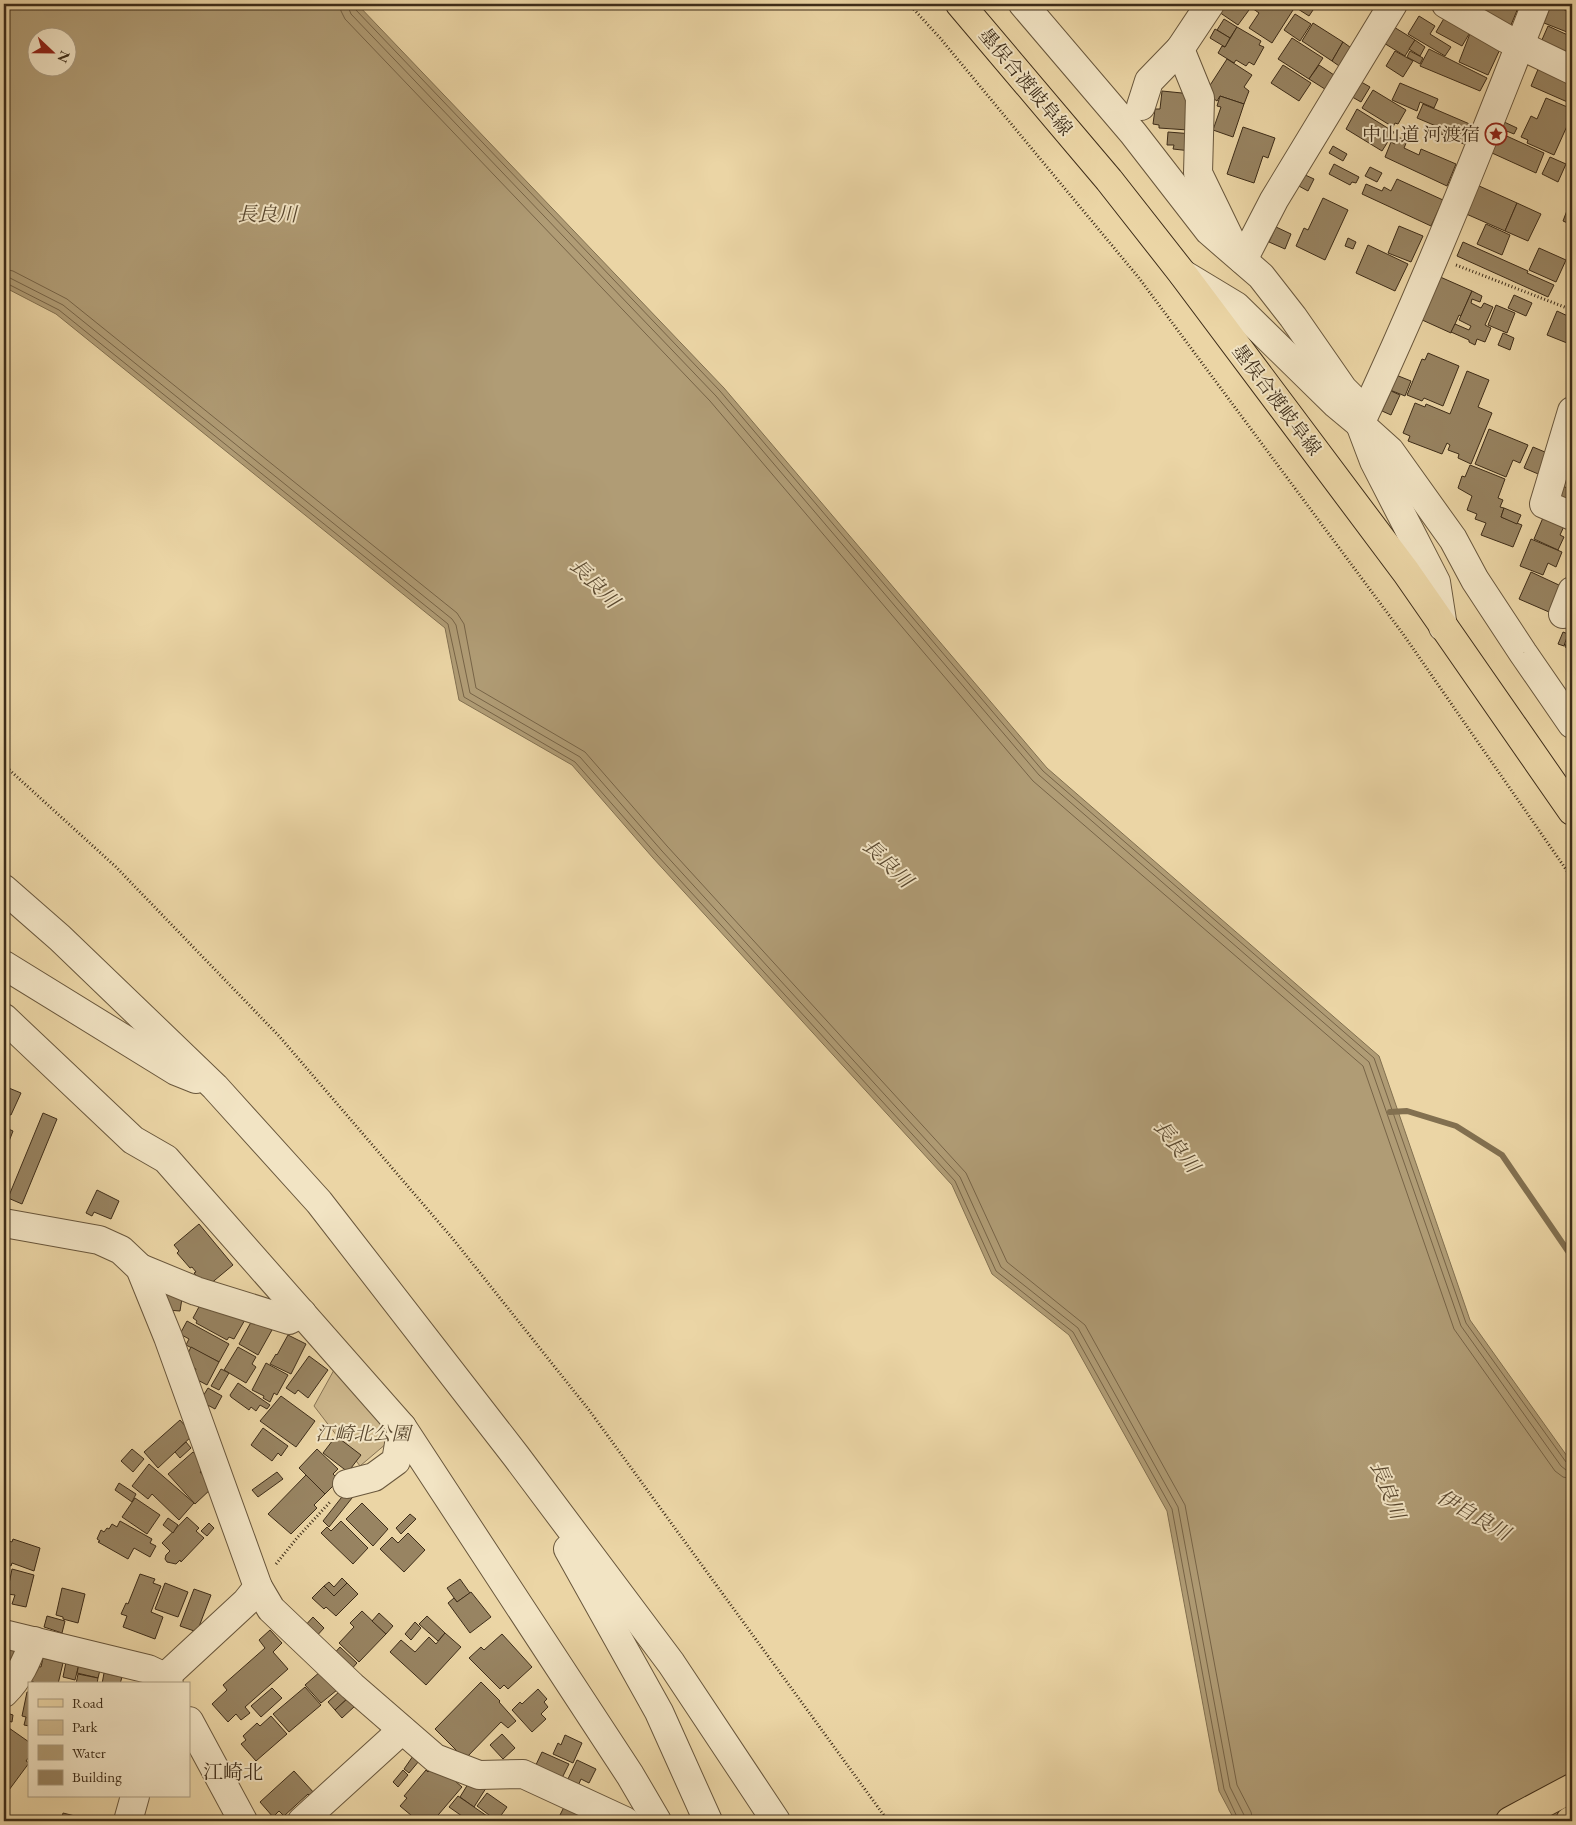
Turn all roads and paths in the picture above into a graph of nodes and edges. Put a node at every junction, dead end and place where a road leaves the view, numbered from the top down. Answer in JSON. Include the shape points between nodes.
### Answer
{"nodes":[{"id":1,"x":909,"y":4,"type":"edge"},
{"id":2,"x":960,"y":4,"type":"edge"},
{"id":3,"x":1023,"y":4,"type":"edge"},
{"id":4,"x":1210,"y":4,"type":"edge"},
{"id":5,"x":1394,"y":4,"type":"edge"},
{"id":6,"x":1446,"y":4,"type":"edge"},
{"id":7,"x":1536,"y":4,"type":"edge"},
{"id":8,"x":1520,"y":45,"type":"junction"},
{"id":9,"x":1180,"y":49,"type":"junction"},
{"id":10,"x":1572,"y":70,"type":"edge"},
{"id":11,"x":1141,"y":106,"type":"dead end"},
{"id":12,"x":1238,"y":256,"type":"junction"},
{"id":13,"x":1435,"y":256,"type":"junction"},
{"id":14,"x":1182,"y":273,"type":"junction"},
{"id":15,"x":1572,"y":310,"type":"edge"},
{"id":16,"x":1572,"y":411,"type":"edge"},
{"id":17,"x":1363,"y":418,"type":"junction"},
{"id":18,"x":1572,"y":516,"type":"edge"},
{"id":19,"x":1443,"y":627,"type":"junction"},
{"id":20,"x":1509,"y":632,"type":"junction"},
{"id":21,"x":1572,"y":691,"type":"edge"},
{"id":22,"x":1572,"y":724,"type":"edge"},
{"id":23,"x":4,"y":764,"type":"edge"},
{"id":24,"x":1572,"y":811,"type":"edge"},
{"id":25,"x":1572,"y":878,"type":"edge"},
{"id":26,"x":4,"y":889,"type":"edge"},
{"id":27,"x":4,"y":965,"type":"edge"},
{"id":28,"x":4,"y":1018,"type":"edge"},
{"id":29,"x":215,"y":1087,"type":"junction"},
{"id":30,"x":4,"y":1224,"type":"edge"},
{"id":31,"x":140,"y":1268,"type":"junction"},
{"id":32,"x":302,"y":1314,"type":"junction"},
{"id":33,"x":402,"y":1427,"type":"junction"},
{"id":34,"x":516,"y":1456,"type":"junction"},
{"id":35,"x":347,"y":1484,"type":"joint"},
{"id":36,"x":258,"y":1588,"type":"junction"},
{"id":37,"x":4,"y":1634,"type":"edge"},
{"id":38,"x":34,"y":1641,"type":"junction"},
{"id":39,"x":166,"y":1682,"type":"edge"},
{"id":40,"x":4,"y":1693,"type":"edge"},
{"id":41,"x":190,"y":1723,"type":"edge"},
{"id":42,"x":402,"y":1730,"type":"junction"},
{"id":43,"x":1572,"y":1788,"type":"edge"},
{"id":44,"x":134,"y":1798,"type":"edge"},
{"id":45,"x":128,"y":1821,"type":"edge"},
{"id":46,"x":243,"y":1821,"type":"edge"},
{"id":47,"x":302,"y":1821,"type":"edge"},
{"id":48,"x":625,"y":1821,"type":"edge"},
{"id":49,"x":657,"y":1821,"type":"edge"},
{"id":50,"x":708,"y":1821,"type":"edge"},
{"id":51,"x":776,"y":1821,"type":"edge"},
{"id":52,"x":888,"y":1821,"type":"edge"},
{"id":53,"x":1510,"y":1821,"type":"edge"}],
"edges":[{"from":1,"to":25,"type":"path","via":[[1139,278],[1403,634]]},
{"from":2,"to":14,"type":"main road","name":"墨俣合渡岐阜線","via":[[1109,180]]},
{"from":3,"to":12,"type":"street","via":[[1133,133],[1209,231]]},
{"from":4,"to":9,"type":"street"},
{"from":5,"to":12,"type":"street"},
{"from":6,"to":8,"type":"street"},
{"from":7,"to":8,"type":"street"},
{"from":8,"to":10,"type":"street"},
{"from":8,"to":13,"type":"street"},
{"from":9,"to":11,"type":"street","via":[[1149,82]]},
{"from":9,"to":12,"type":"street","via":[[1200,98],[1198,173]]},
{"from":12,"to":17,"type":"street","via":[[1261,276],[1293,317]]},
{"from":13,"to":15,"type":"path"},
{"from":13,"to":17,"type":"street"},
{"from":14,"to":17,"type":"street","via":[[1236,306],[1336,404]]},
{"from":14,"to":19,"type":"main road","name":"墨俣合渡岐阜線","via":[[1406,572]]},
{"from":16,"to":18,"type":"street","via":[[1544,504]]},
{"from":17,"to":19,"type":"street","via":[[1374,461],[1436,582]]},
{"from":17,"to":20,"type":"street","via":[[1453,539]]},
{"from":19,"to":24,"type":"main road","name":"墨俣合渡岐阜線"},
{"from":20,"to":21,"type":"street","via":[[1540,650]]},
{"from":20,"to":22,"type":"street"},
{"from":23,"to":52,"type":"path","via":[[116,868],[279,1036],[453,1239],[589,1410]]},
{"from":26,"to":29,"type":"street","via":[[60,938]]},
{"from":27,"to":29,"type":"street","via":[[176,1071]]},
{"from":28,"to":32,"type":"street","via":[[133,1140],[166,1159]]},
{"from":29,"to":34,"type":"street","via":[[319,1202]]},
{"from":30,"to":31,"type":"street","via":[[99,1240],[121,1250]]},
{"from":31,"to":32,"type":"street","via":[[196,1291],[289,1320]]},
{"from":31,"to":36,"type":"street"},
{"from":32,"to":33,"type":"street"},
{"from":33,"to":35,"type":"street","via":[[396,1461],[374,1477]]},
{"from":33,"to":49,"type":"street"},
{"from":34,"to":50,"type":"street","via":[[659,1712]]},
{"from":34,"to":51,"type":"street","via":[[671,1663]]},
{"from":35,"to":36,"type":"path","via":[[297,1538]]},
{"from":36,"to":39,"type":"street"},
{"from":36,"to":42,"type":"street","via":[[271,1609]]},
{"from":37,"to":38,"type":"street"},
{"from":38,"to":39,"type":"street","via":[[148,1669]]},
{"from":38,"to":40,"type":"street","via":[[25,1664]]},
{"from":41,"to":46,"type":"street"},
{"from":42,"to":47,"type":"street"},
{"from":42,"to":48,"type":"street","via":[[435,1758],[479,1775],[523,1774]]},
{"from":43,"to":53,"type":"main road"},
{"from":44,"to":45,"type":"street"}]}
